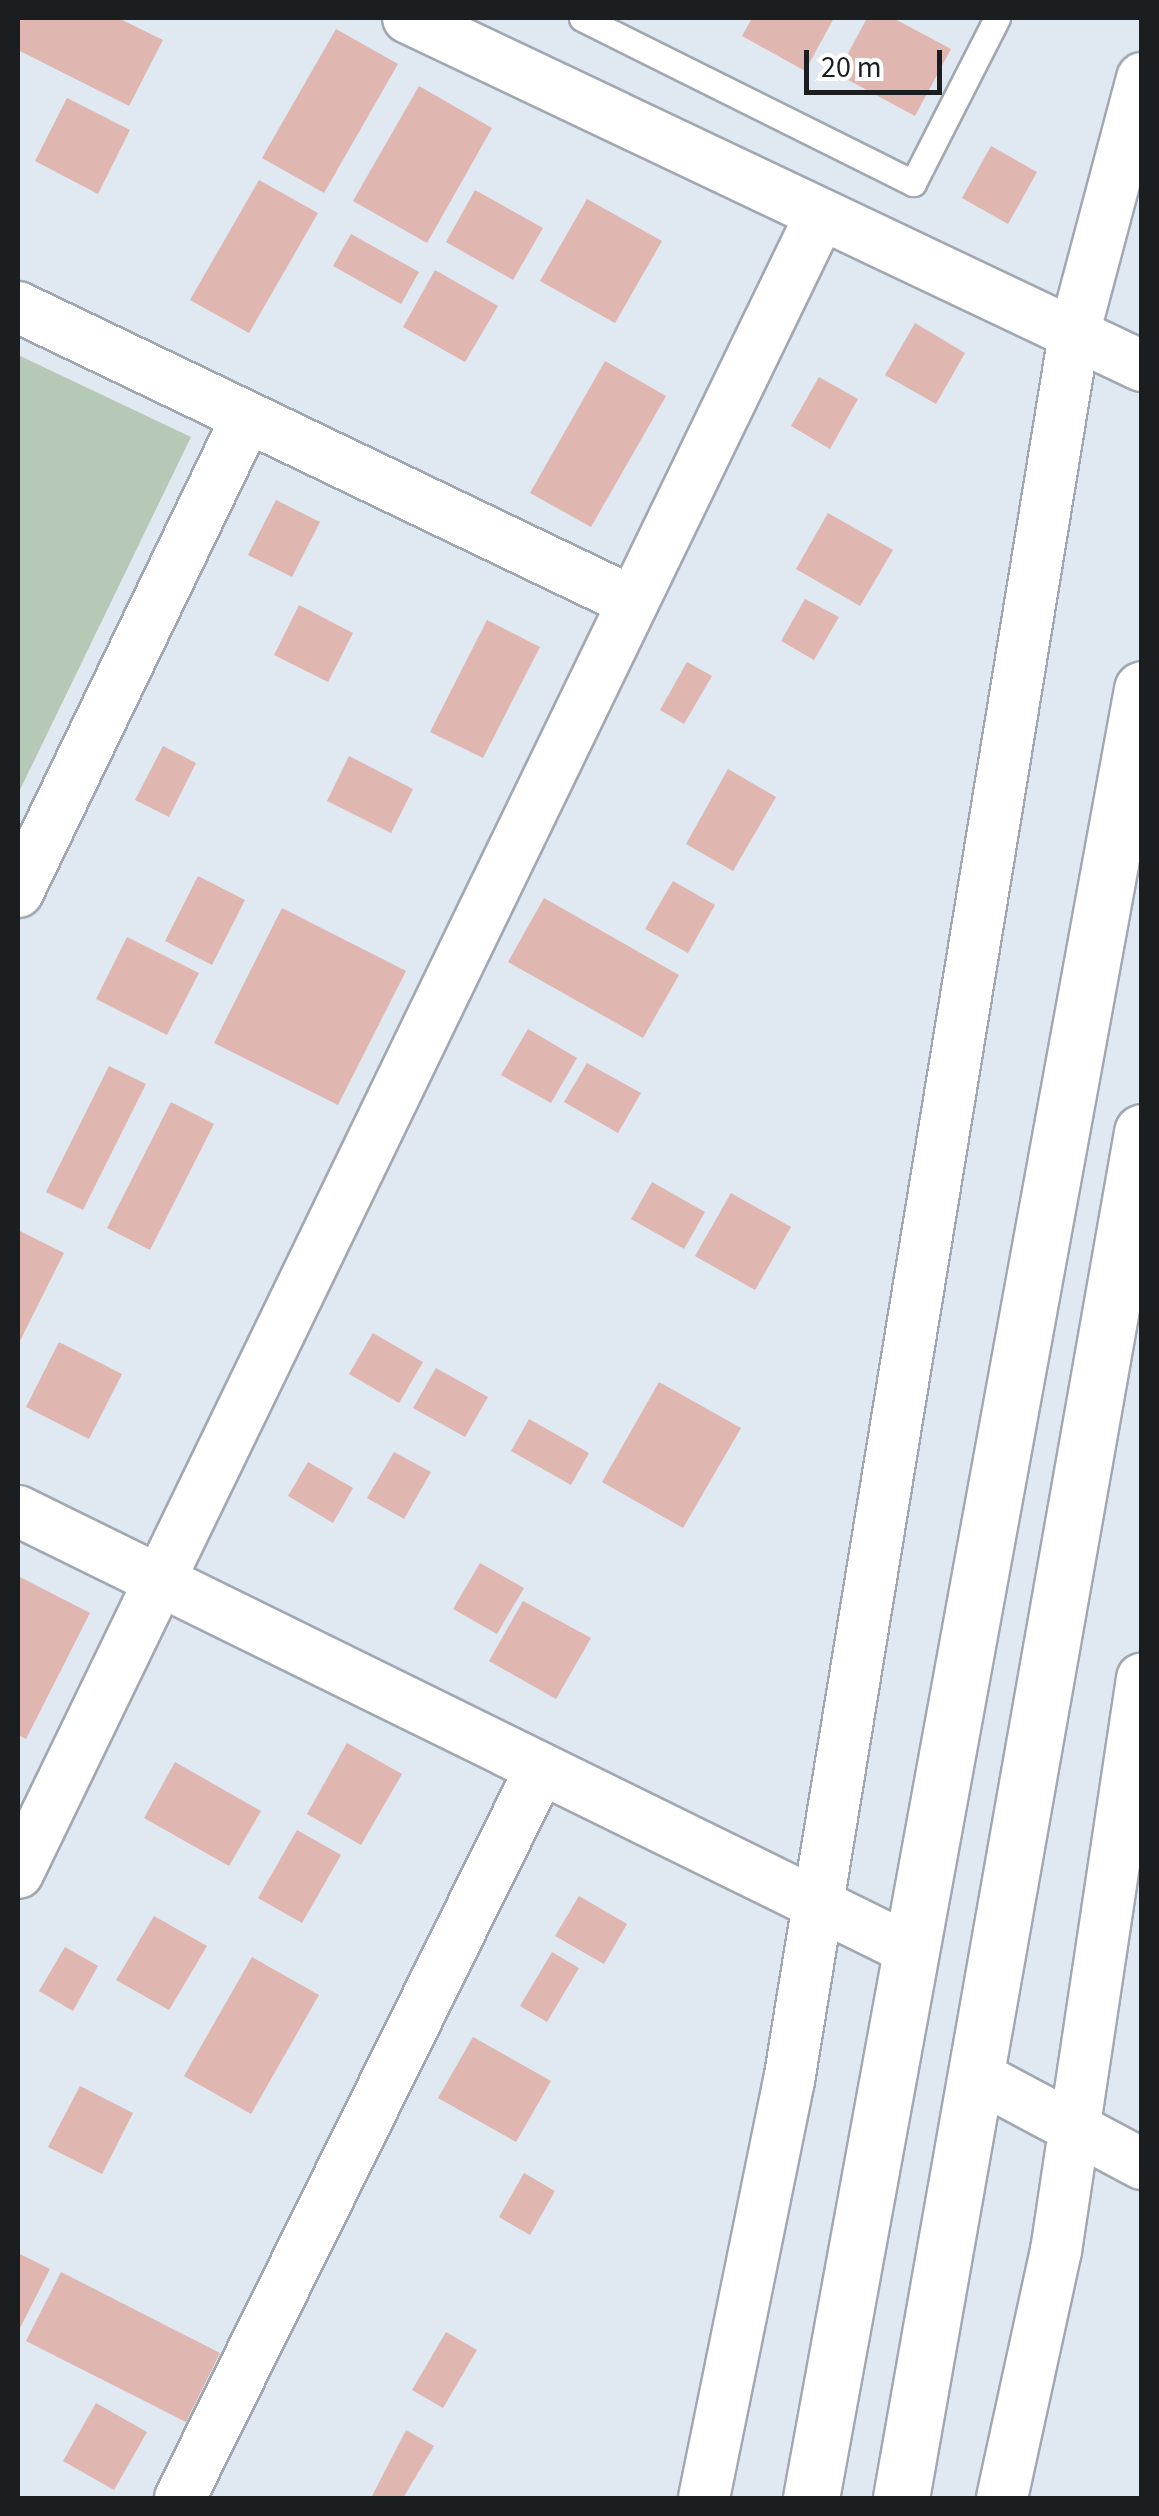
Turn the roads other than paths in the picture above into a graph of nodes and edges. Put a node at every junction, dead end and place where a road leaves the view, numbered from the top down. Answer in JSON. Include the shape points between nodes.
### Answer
{"nodes":[{"id":1,"x":408,"y":18,"type":"edge"},
{"id":2,"x":582,"y":18,"type":"edge"},
{"id":3,"x":997,"y":18,"type":"edge"},
{"id":4,"x":1142,"y":78,"type":"edge"},
{"id":5,"x":821,"y":214,"type":"junction"},
{"id":6,"x":18,"y":307,"type":"edge"},
{"id":7,"x":1074,"y":334,"type":"junction"},
{"id":8,"x":1142,"y":366,"type":"edge"},
{"id":9,"x":247,"y":416,"type":"junction"},
{"id":10,"x":633,"y":602,"type":"junction"},
{"id":11,"x":1142,"y":689,"type":"edge"},
{"id":12,"x":18,"y":892,"type":"edge"},
{"id":13,"x":1142,"y":1132,"type":"edge"},
{"id":14,"x":18,"y":1511,"type":"edge"},
{"id":15,"x":159,"y":1580,"type":"junction"},
{"id":16,"x":1142,"y":1678,"type":"edge"},
{"id":17,"x":541,"y":1768,"type":"junction"},
{"id":18,"x":18,"y":1873,"type":"edge"},
{"id":19,"x":818,"y":1903,"type":"junction"},
{"id":20,"x":911,"y":1950,"type":"junction"},
{"id":21,"x":975,"y":2075,"type":"junction"},
{"id":22,"x":1075,"y":2126,"type":"junction"},
{"id":23,"x":1142,"y":2164,"type":"edge"},
{"id":24,"x":180,"y":2498,"type":"edge"},
{"id":25,"x":704,"y":2498,"type":"edge"},
{"id":26,"x":811,"y":2498,"type":"edge"},
{"id":27,"x":901,"y":2498,"type":"edge"},
{"id":28,"x":1002,"y":2498,"type":"edge"}],
"edges":[{"from":1,"to":5,"type":"street"},
{"from":2,"to":3,"type":"lane","via":[[912,183]]},
{"from":4,"to":7,"type":"street"},
{"from":5,"to":7,"type":"street"},
{"from":5,"to":10,"type":"street"},
{"from":6,"to":9,"type":"street"},
{"from":7,"to":8,"type":"street"},
{"from":7,"to":19,"type":"street"},
{"from":9,"to":10,"type":"street"},
{"from":9,"to":12,"type":"street"},
{"from":10,"to":15,"type":"street"},
{"from":11,"to":20,"type":"street"},
{"from":13,"to":21,"type":"street"},
{"from":14,"to":15,"type":"street"},
{"from":15,"to":17,"type":"street"},
{"from":15,"to":18,"type":"street"},
{"from":16,"to":22,"type":"street"},
{"from":17,"to":19,"type":"street"},
{"from":17,"to":24,"type":"street"},
{"from":19,"to":20,"type":"street"},
{"from":19,"to":25,"type":"street"},
{"from":20,"to":26,"type":"street"},
{"from":21,"to":22,"type":"street"},
{"from":21,"to":27,"type":"street"},
{"from":22,"to":23,"type":"street"},
{"from":22,"to":28,"type":"street"}]}
